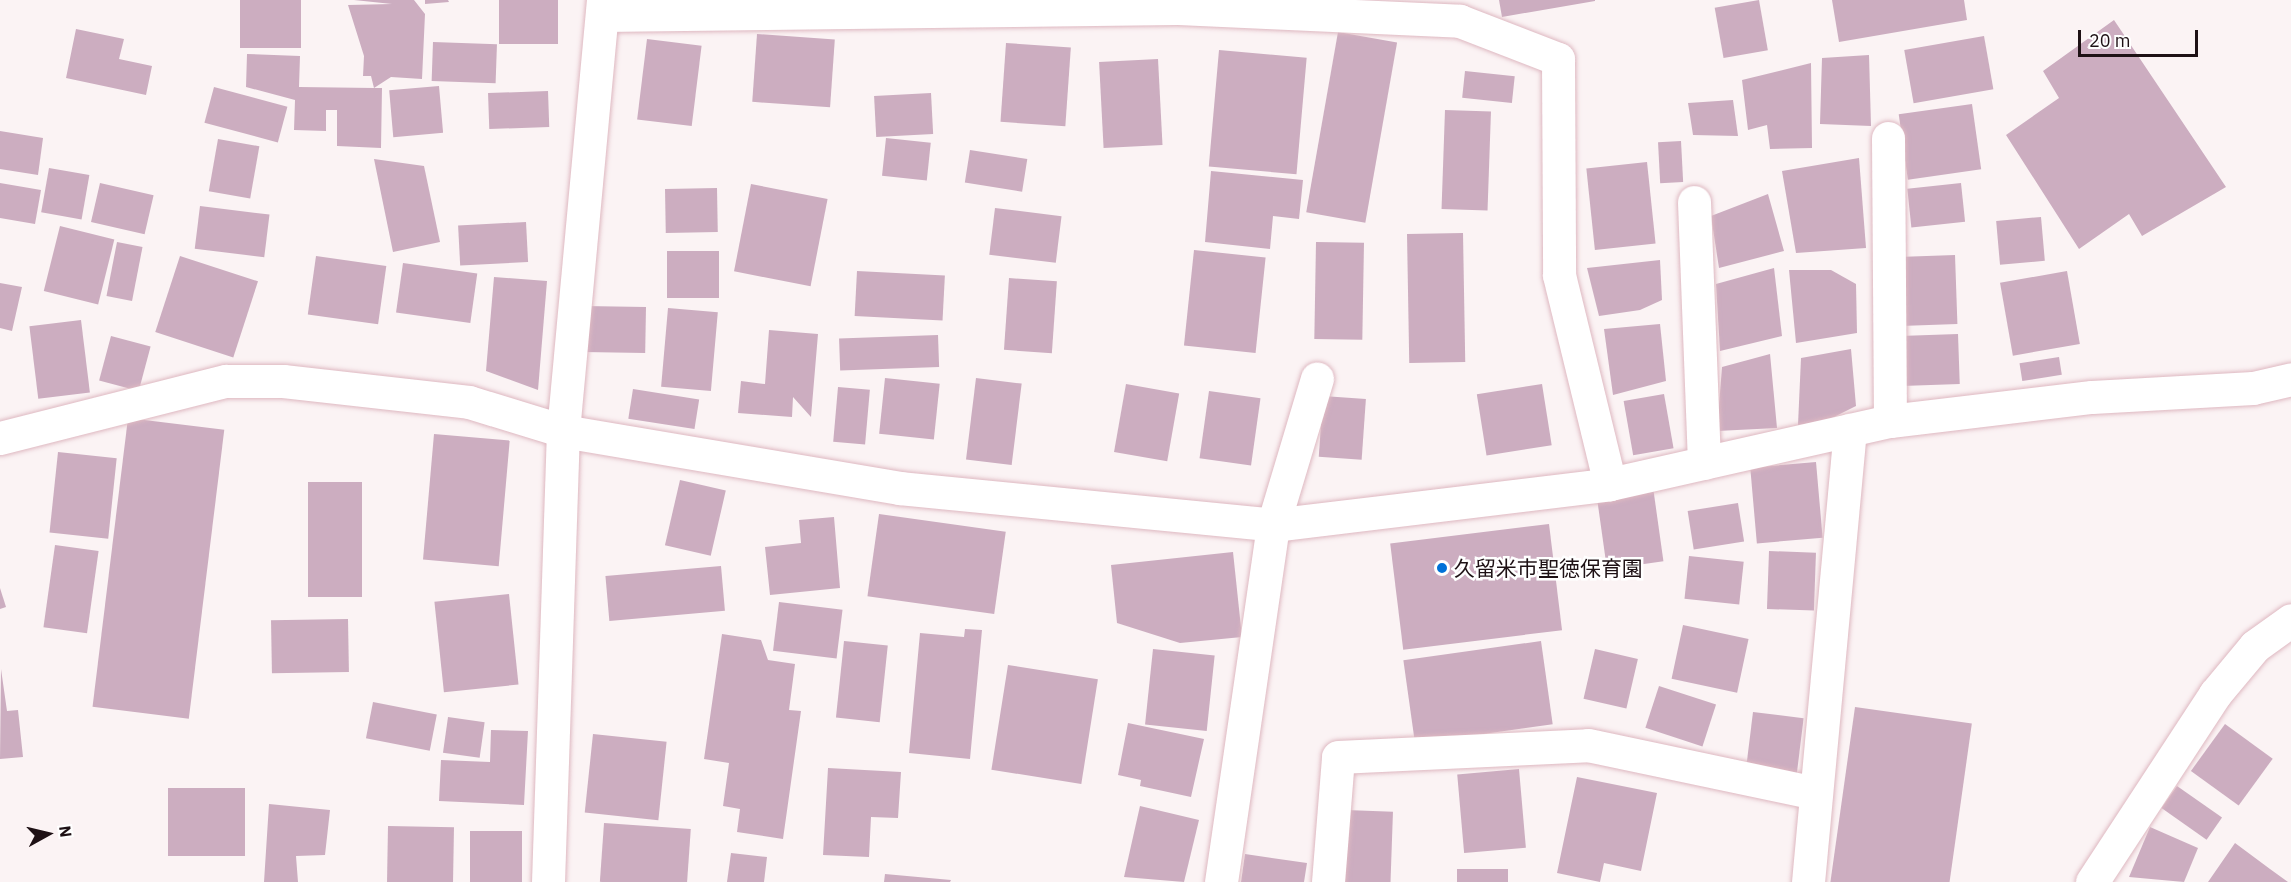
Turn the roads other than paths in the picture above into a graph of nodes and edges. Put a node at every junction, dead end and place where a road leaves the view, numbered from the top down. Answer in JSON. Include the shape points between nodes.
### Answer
{"nodes":[{"id":1,"x":602,"y":7,"type":"edge"},
{"id":2,"x":1459,"y":11,"type":"edge"},
{"id":3,"x":1888,"y":138,"type":"dead end"},
{"id":4,"x":1694,"y":202,"type":"dead end"},
{"id":5,"x":1317,"y":378,"type":"dead end"},
{"id":6,"x":2291,"y":379,"type":"edge"},
{"id":7,"x":1890,"y":421,"type":"junction"},
{"id":8,"x":1850,"y":430,"type":"junction"},
{"id":9,"x":563,"y":431,"type":"junction"},
{"id":10,"x":0,"y":438,"type":"edge"},
{"id":11,"x":1704,"y":463,"type":"junction"},
{"id":12,"x":1610,"y":484,"type":"junction"},
{"id":13,"x":1273,"y":525,"type":"junction"},
{"id":14,"x":2291,"y":620,"type":"edge"},
{"id":15,"x":1816,"y":793,"type":"junction"},
{"id":16,"x":548,"y":882,"type":"edge"},
{"id":17,"x":1221,"y":882,"type":"edge"},
{"id":18,"x":1328,"y":882,"type":"edge"},
{"id":19,"x":1808,"y":882,"type":"edge"},
{"id":20,"x":2092,"y":882,"type":"edge"}],
"edges":[{"from":1,"to":2,"type":"street"},
{"from":1,"to":9,"type":"street"},
{"from":2,"to":12,"type":"street","via":[[1558,59],[1559,275]]},
{"from":3,"to":7,"type":"street"},
{"from":4,"to":11,"type":"street"},
{"from":5,"to":13,"type":"street"},
{"from":6,"to":7,"type":"street","via":[[2253,388],[2092,397]]},
{"from":7,"to":8,"type":"street"},
{"from":8,"to":11,"type":"street"},
{"from":8,"to":15,"type":"street"},
{"from":9,"to":10,"type":"street","via":[[469,402],[283,381],[226,381]]},
{"from":9,"to":13,"type":"street","via":[[899,488]]},
{"from":9,"to":16,"type":"street"},
{"from":11,"to":12,"type":"street"},
{"from":12,"to":13,"type":"street"},
{"from":13,"to":17,"type":"street"},
{"from":14,"to":20,"type":"street","via":[[2255,646],[2215,694]]},
{"from":15,"to":18,"type":"street","via":[[1588,745],[1338,757]]},
{"from":15,"to":19,"type":"street"}]}
